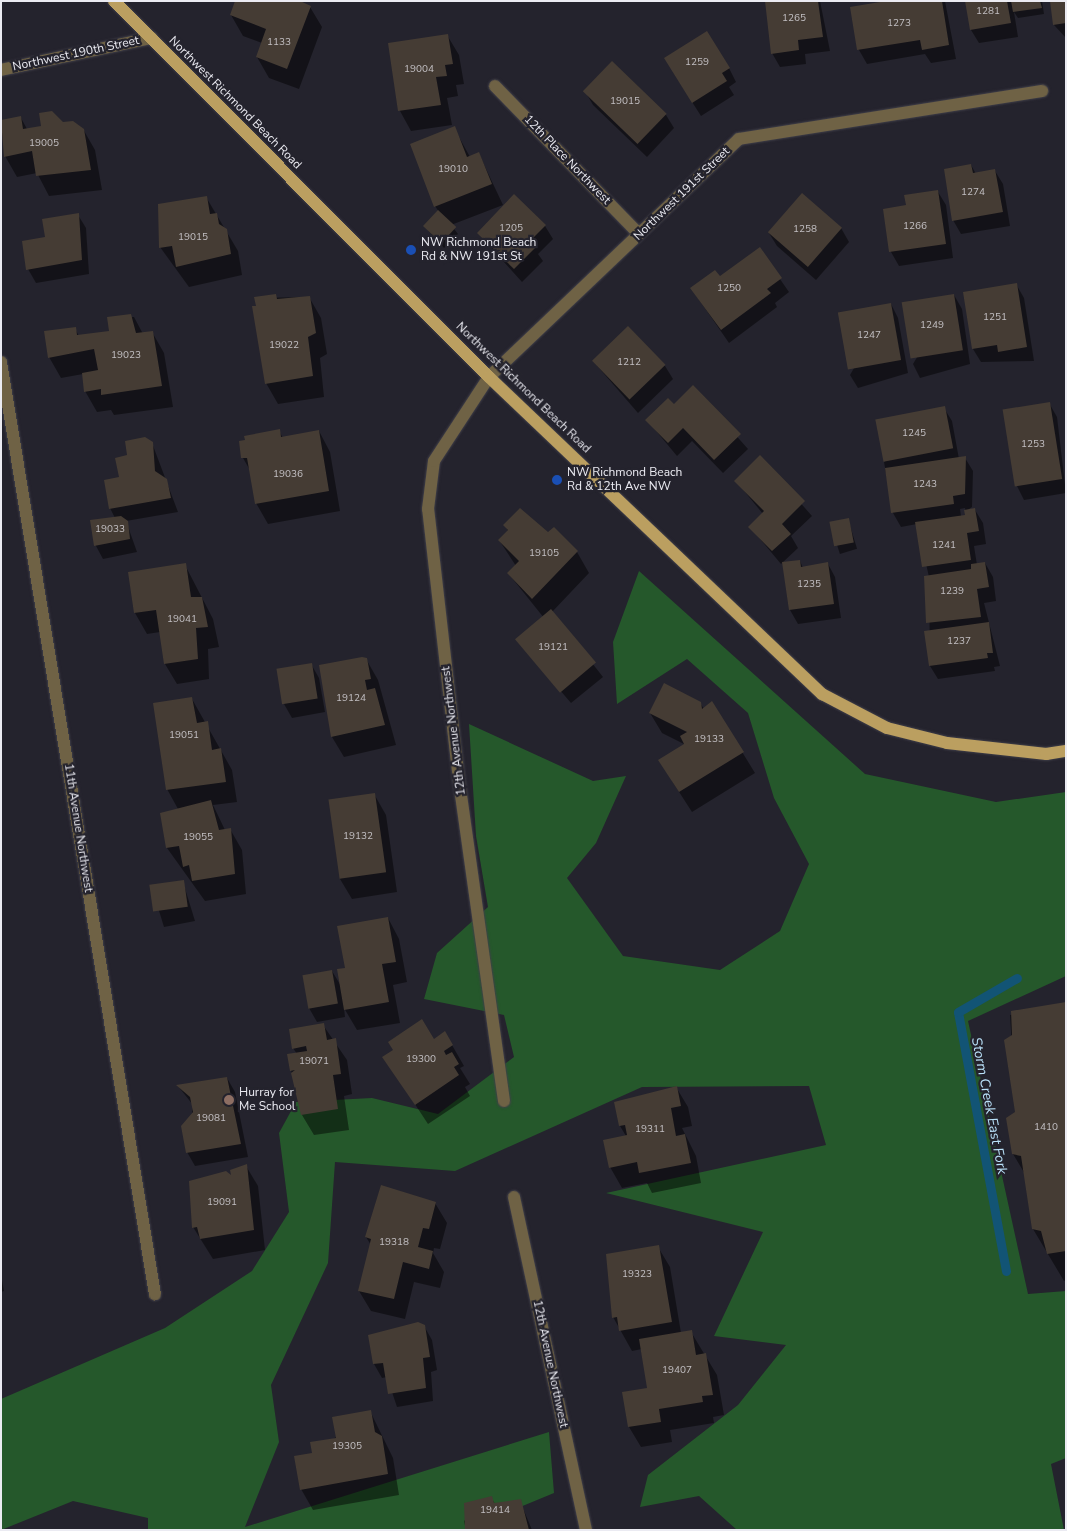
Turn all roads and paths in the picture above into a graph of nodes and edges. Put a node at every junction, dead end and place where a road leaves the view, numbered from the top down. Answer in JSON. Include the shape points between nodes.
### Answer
{"nodes":[{"id":1,"x":114,"y":1,"type":"edge"},
{"id":2,"x":152,"y":38,"type":"junction"},
{"id":3,"x":1,"y":70,"type":"edge"},
{"id":4,"x":494,"y":86,"type":"dead end"},
{"id":5,"x":1042,"y":91,"type":"dead end"},
{"id":6,"x":639,"y":234,"type":"junction"},
{"id":7,"x":1,"y":362,"type":"edge"},
{"id":8,"x":489,"y":377,"type":"junction"},
{"id":9,"x":1066,"y":751,"type":"edge"},
{"id":10,"x":504,"y":1101,"type":"dead end"},
{"id":11,"x":514,"y":1198,"type":"dead end"},
{"id":12,"x":155,"y":1294,"type":"dead end"},
{"id":13,"x":586,"y":1530,"type":"edge"}],
"edges":[{"from":1,"to":2,"type":"main road","name":"Northwest Richmond Beach Road"},
{"from":2,"to":3,"type":"street","name":"Northwest 190th Street"},
{"from":2,"to":8,"type":"main road","name":"Northwest Richmond Beach Road"},
{"from":4,"to":6,"type":"street","name":"12th Place Northwest"},
{"from":5,"to":6,"type":"street","name":"Northwest 191st Street","via":[[739,139]]},
{"from":6,"to":8,"type":"street","name":"Northwest 191st Street"},
{"from":7,"to":12,"type":"street","name":"11th Avenue Northwest"},
{"from":8,"to":9,"type":"main road","name":"Northwest Richmond Beach Road","via":[[822,694],[887,728],[947,743],[1046,754]]},
{"from":8,"to":10,"type":"street","name":"12th Avenue Northwest","via":[[434,461],[428,509],[459,780]]},
{"from":11,"to":13,"type":"street","name":"12th Avenue Northwest"}]}
